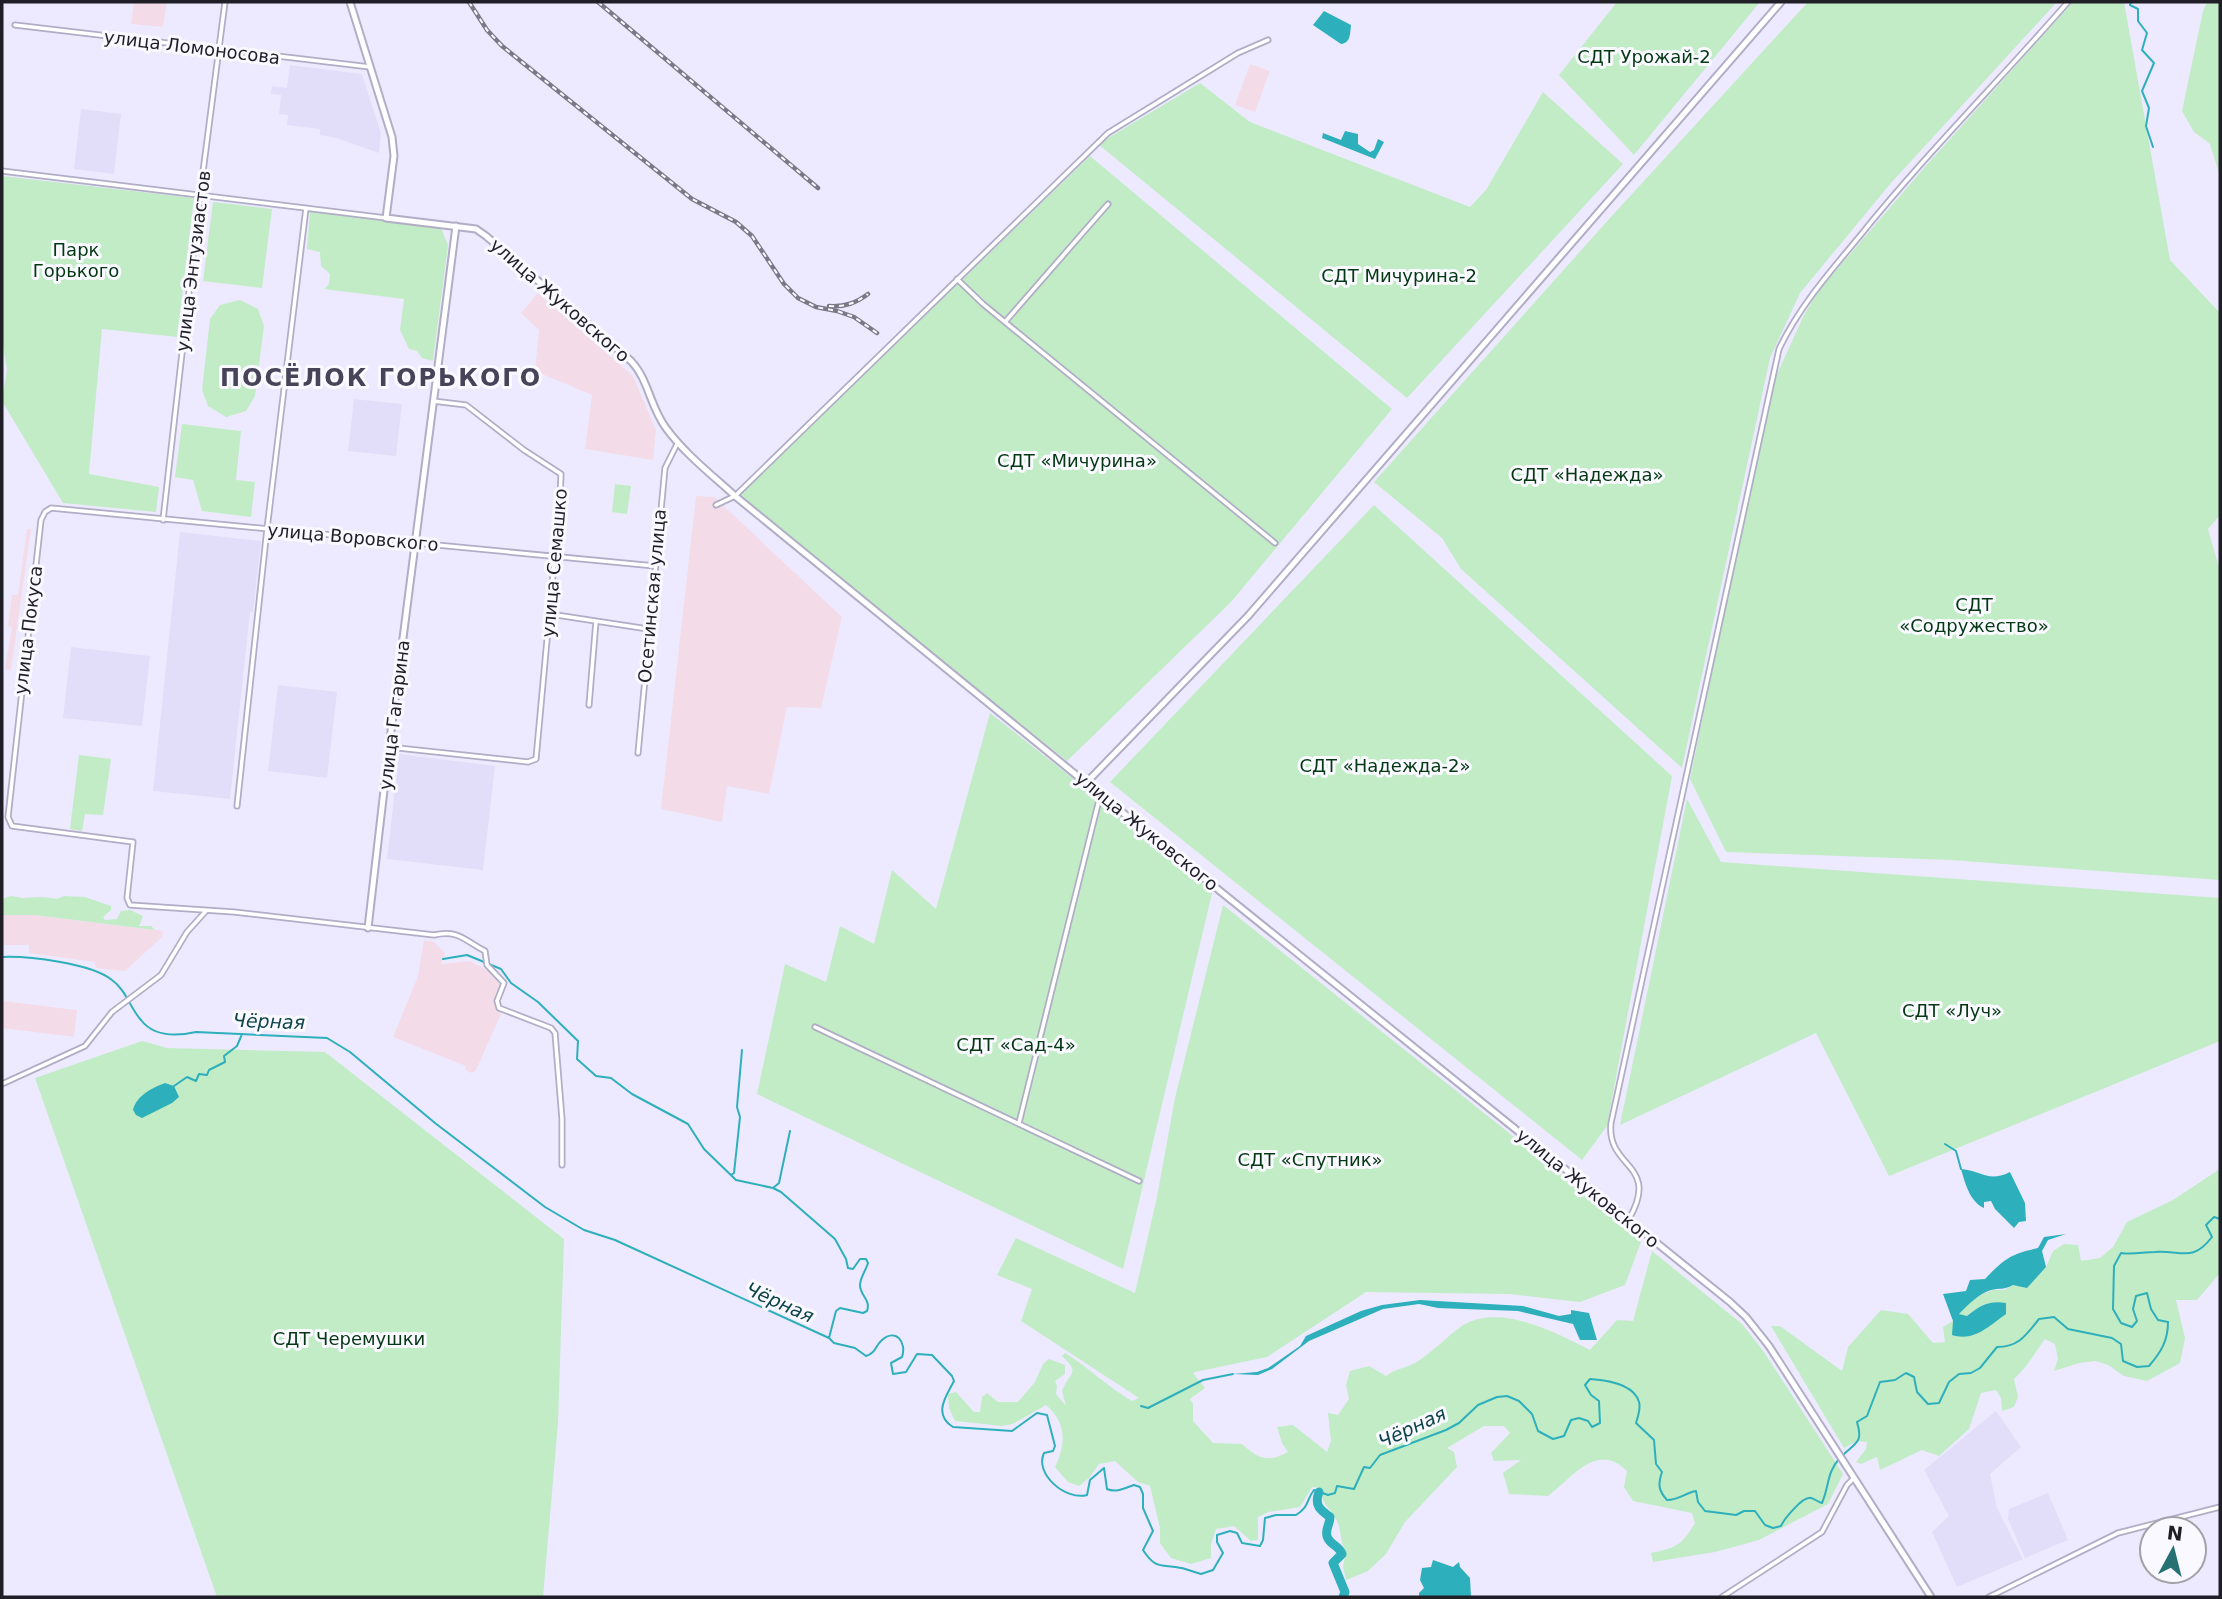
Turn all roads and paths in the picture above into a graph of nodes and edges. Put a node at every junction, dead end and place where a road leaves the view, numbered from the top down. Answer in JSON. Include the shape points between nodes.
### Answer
{"nodes":[{"id":1,"x":225,"y":2,"type":"edge"},
{"id":2,"x":350,"y":2,"type":"edge"},
{"id":3,"x":1781,"y":2,"type":"edge"},
{"id":4,"x":2068,"y":2,"type":"edge"},
{"id":5,"x":15,"y":25,"type":"dead end"},
{"id":6,"x":1268,"y":40,"type":"dead end"},
{"id":7,"x":219,"y":50,"type":"junction"},
{"id":8,"x":370,"y":68,"type":"junction"},
{"id":9,"x":2,"y":171,"type":"edge"},
{"id":10,"x":200,"y":194,"type":"junction"},
{"id":11,"x":1108,"y":204,"type":"dead end"},
{"id":12,"x":306,"y":208,"type":"junction"},
{"id":13,"x":386,"y":218,"type":"junction"},
{"id":14,"x":456,"y":226,"type":"junction"},
{"id":15,"x":957,"y":279,"type":"junction"},
{"id":16,"x":1005,"y":322,"type":"junction"},
{"id":17,"x":433,"y":401,"type":"junction"},
{"id":18,"x":678,"y":442,"type":"junction"},
{"id":19,"x":735,"y":496,"type":"junction"},
{"id":20,"x":716,"y":505,"type":"dead end"},
{"id":21,"x":51,"y":508,"type":"joint"},
{"id":22,"x":163,"y":520,"type":"junction"},
{"id":23,"x":267,"y":529,"type":"junction"},
{"id":24,"x":415,"y":542,"type":"junction"},
{"id":25,"x":1275,"y":543,"type":"dead end"},
{"id":26,"x":554,"y":555,"type":"junction"},
{"id":27,"x":655,"y":566,"type":"junction"},
{"id":28,"x":550,"y":614,"type":"junction"},
{"id":29,"x":596,"y":621,"type":"junction"},
{"id":30,"x":649,"y":629,"type":"junction"},
{"id":31,"x":589,"y":705,"type":"dead end"},
{"id":32,"x":389,"y":747,"type":"junction"},
{"id":33,"x":638,"y":753,"type":"dead end"},
{"id":34,"x":1086,"y":783,"type":"junction"},
{"id":35,"x":1101,"y":794,"type":"junction"},
{"id":36,"x":237,"y":806,"type":"dead end"},
{"id":37,"x":206,"y":911,"type":"junction"},
{"id":38,"x":368,"y":928,"type":"junction"},
{"id":39,"x":815,"y":1027,"type":"dead end"},
{"id":40,"x":2,"y":1084,"type":"edge"},
{"id":41,"x":1019,"y":1123,"type":"junction"},
{"id":42,"x":562,"y":1165,"type":"dead end"},
{"id":43,"x":1139,"y":1181,"type":"dead end"},
{"id":44,"x":1628,"y":1220,"type":"junction"},
{"id":45,"x":1854,"y":1479,"type":"junction"},
{"id":46,"x":2220,"y":1507,"type":"edge"},
{"id":47,"x":1722,"y":1597,"type":"edge"},
{"id":48,"x":1931,"y":1597,"type":"edge"},
{"id":49,"x":1989,"y":1597,"type":"edge"}],
"edges":[{"from":1,"to":7,"type":"street","name":"улица Энтузиастов"},
{"from":2,"to":8,"type":"main road"},
{"from":3,"to":34,"type":"main road","via":[[1248,616]]},
{"from":4,"to":44,"type":"street","via":[[1911,173],[1809,298],[1779,349],[1611,1123],[1614,1148],[1639,1180],[1636,1205]]},
{"from":5,"to":7,"type":"street","name":"улица Ломоносова"},
{"from":6,"to":15,"type":"street","via":[[1238,53],[1108,133]]},
{"from":7,"to":8,"type":"street","name":"улица Ломоносова"},
{"from":7,"to":10,"type":"street","name":"улица Энтузиастов"},
{"from":8,"to":13,"type":"main road","via":[[392,137]]},
{"from":9,"to":10,"type":"street"},
{"from":10,"to":12,"type":"street"},
{"from":10,"to":22,"type":"street","name":"улица Энтузиастов"},
{"from":11,"to":16,"type":"street"},
{"from":12,"to":13,"type":"street"},
{"from":12,"to":23,"type":"street"},
{"from":13,"to":14,"type":"main road","name":"улица Жуковского"},
{"from":14,"to":17,"type":"main road","name":"улица Гагарина"},
{"from":14,"to":18,"type":"main road","name":"улица Жуковского","via":[[486,236],[631,361],[665,427]]},
{"from":15,"to":16,"type":"street"},
{"from":15,"to":19,"type":"street"},
{"from":16,"to":25,"type":"street"},
{"from":17,"to":24,"type":"main road","name":"улица Гагарина"},
{"from":17,"to":26,"type":"street","name":"улица Семашко","via":[[466,405],[561,474]]},
{"from":18,"to":19,"type":"main road","name":"улица Жуковского"},
{"from":18,"to":27,"type":"street","name":"Осетинская улица","via":[[665,468]]},
{"from":19,"to":20,"type":"street"},
{"from":19,"to":34,"type":"main road","name":"улица Жуковского"},
{"from":21,"to":22,"type":"street","name":"улица Воровского"},
{"from":21,"to":37,"type":"street","name":"улица Покуса","via":[[41,520],[10,824],[130,839],[128,904]]},
{"from":22,"to":23,"type":"street","name":"улица Воровского"},
{"from":23,"to":24,"type":"street","name":"улица Воровского"},
{"from":23,"to":36,"type":"street"},
{"from":24,"to":26,"type":"street","name":"улица Воровского"},
{"from":24,"to":32,"type":"main road","name":"улица Гагарина"},
{"from":26,"to":27,"type":"street","name":"улица Воровского"},
{"from":26,"to":28,"type":"street","name":"улица Семашко"},
{"from":27,"to":30,"type":"street","name":"Осетинская улица"},
{"from":28,"to":29,"type":"street"},
{"from":28,"to":32,"type":"street","name":"улица Семашко","via":[[536,759],[528,762]]},
{"from":29,"to":30,"type":"street"},
{"from":29,"to":31,"type":"street"},
{"from":30,"to":33,"type":"street","name":"Осетинская улица"},
{"from":32,"to":38,"type":"main road","name":"улица Гагарина"},
{"from":34,"to":35,"type":"main road","name":"улица Жуковского"},
{"from":35,"to":41,"type":"street"},
{"from":35,"to":44,"type":"main road","name":"улица Жуковского"},
{"from":37,"to":38,"type":"street"},
{"from":37,"to":40,"type":"street","via":[[161,975],[122,1003],[85,1046]]},
{"from":38,"to":42,"type":"street","via":[[460,935],[483,949],[487,965],[505,983],[497,1001],[499,1008],[551,1028],[562,1119]]},
{"from":39,"to":41,"type":"street"},
{"from":41,"to":43,"type":"street"},
{"from":44,"to":45,"type":"main road","name":"улица Жуковского","via":[[1746,1317]]},
{"from":45,"to":47,"type":"street","via":[[1822,1532]]},
{"from":45,"to":48,"type":"main road","name":"улица Жуковского"},
{"from":46,"to":49,"type":"street","via":[[2118,1533]]}]}
